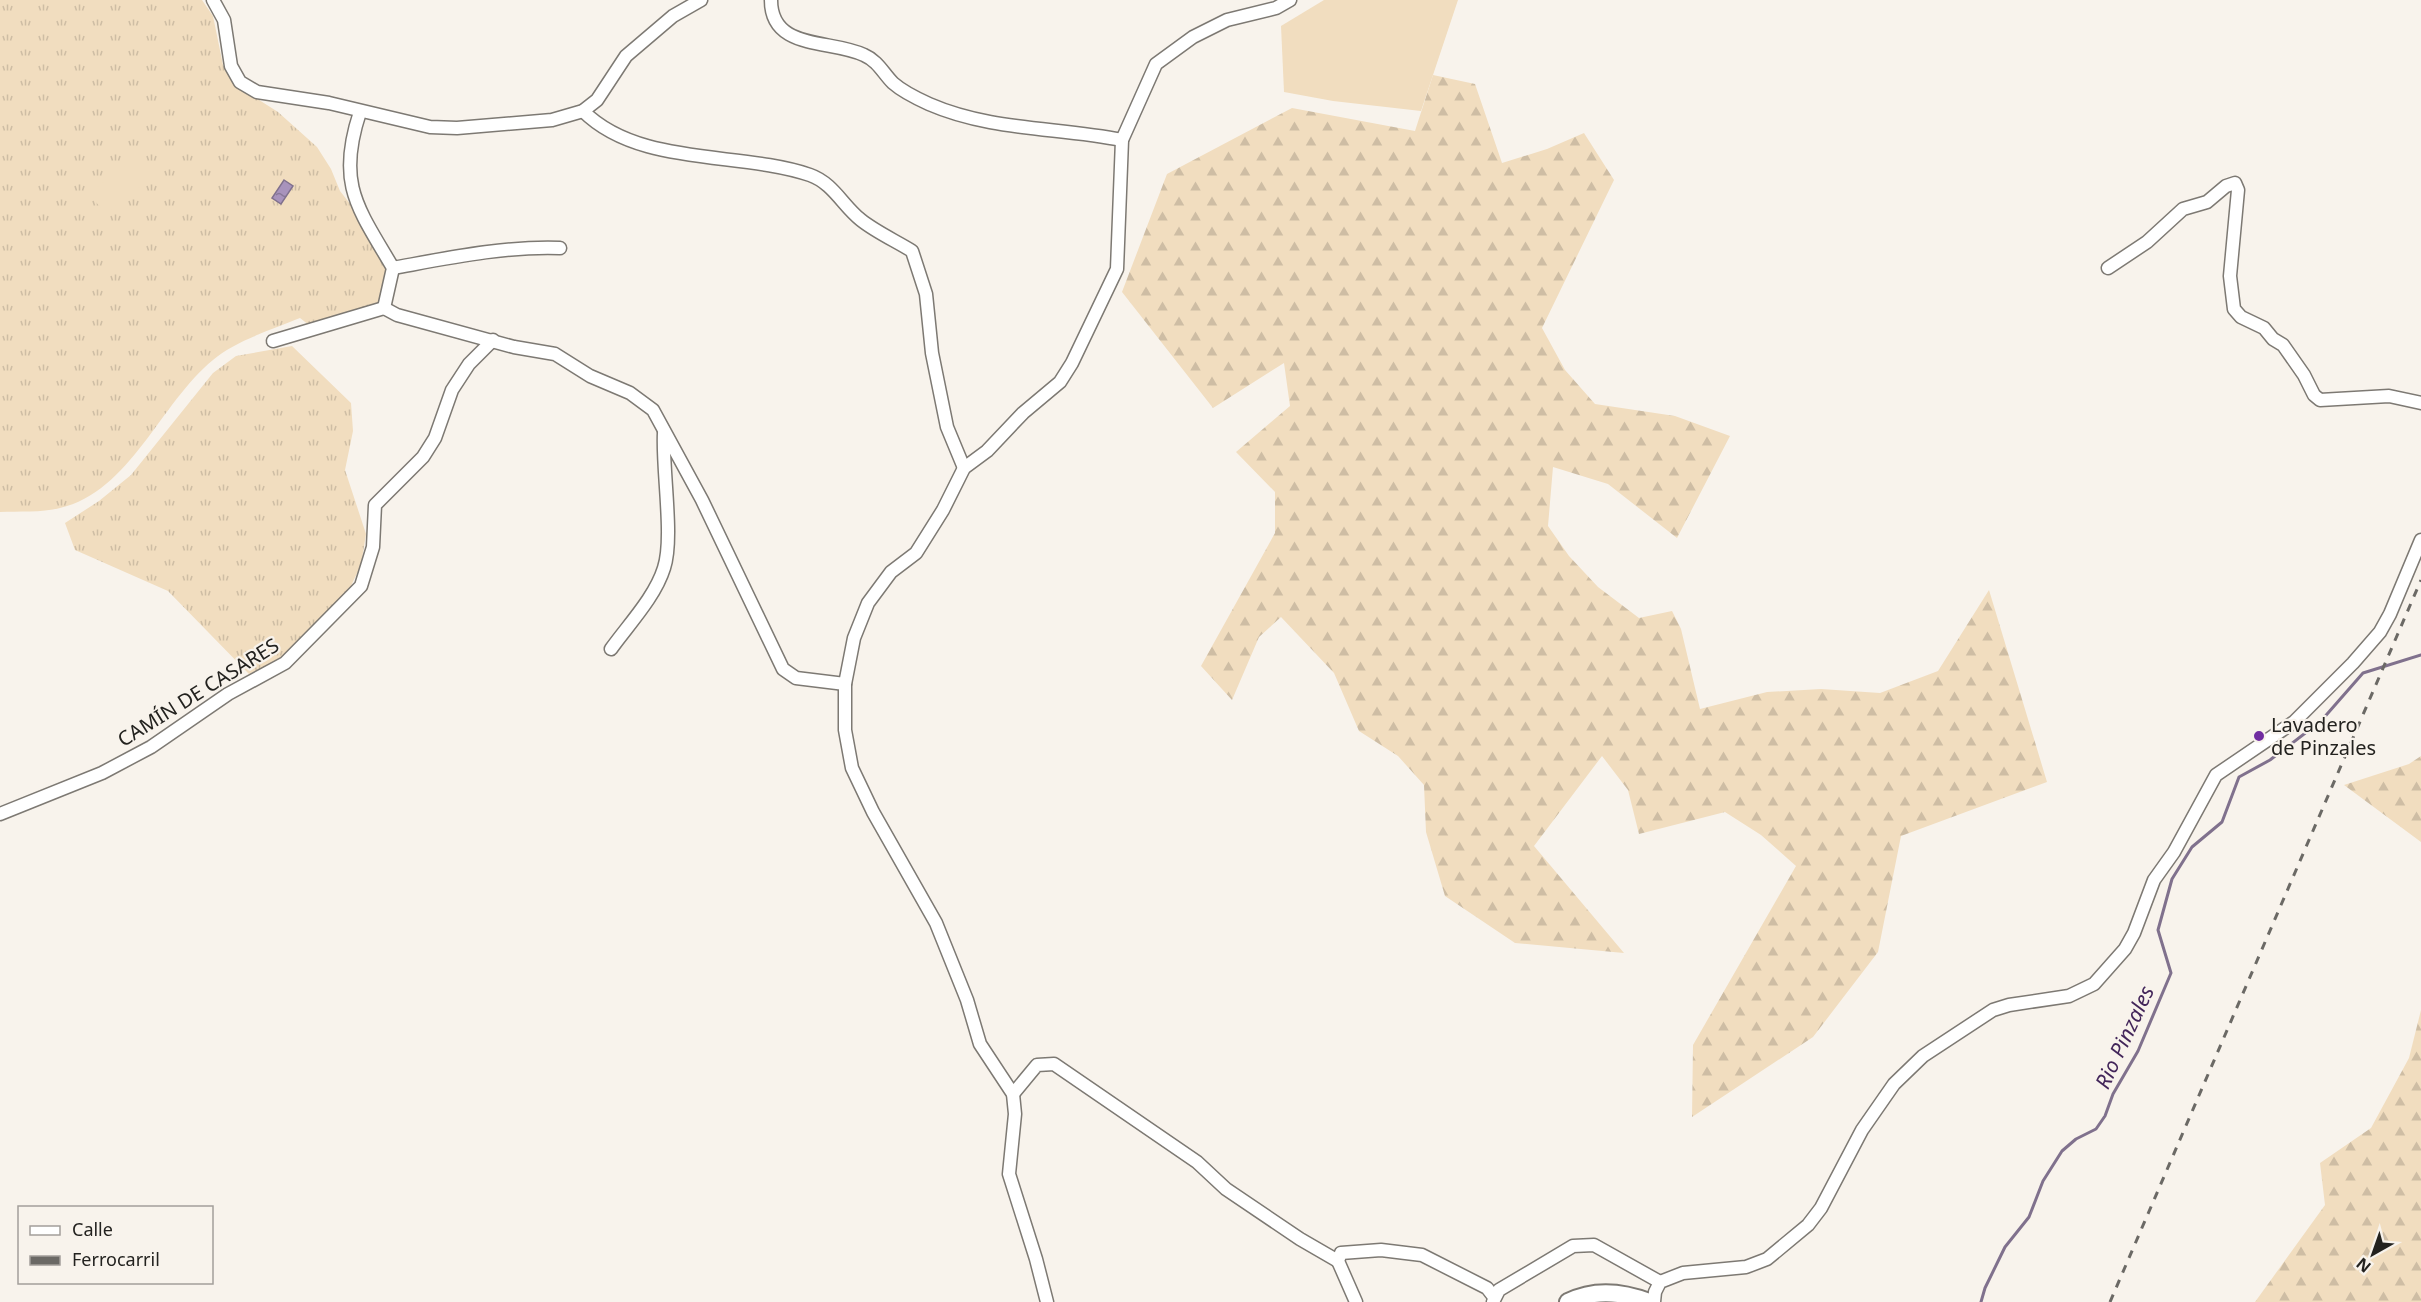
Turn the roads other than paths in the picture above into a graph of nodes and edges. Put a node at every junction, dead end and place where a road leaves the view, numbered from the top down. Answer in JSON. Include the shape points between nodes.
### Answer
{"nodes":[{"id":1,"x":213,"y":0,"type":"edge"},
{"id":2,"x":701,"y":0,"type":"edge"},
{"id":3,"x":771,"y":0,"type":"edge"},
{"id":4,"x":1290,"y":0,"type":"edge"},
{"id":5,"x":583,"y":111,"type":"junction"},
{"id":6,"x":360,"y":112,"type":"junction"},
{"id":7,"x":1122,"y":140,"type":"junction"},
{"id":8,"x":560,"y":249,"type":"dead end"},
{"id":9,"x":393,"y":268,"type":"junction"},
{"id":10,"x":2108,"y":268,"type":"dead end"},
{"id":11,"x":384,"y":308,"type":"junction"},
{"id":12,"x":493,"y":340,"type":"junction"},
{"id":13,"x":273,"y":341,"type":"dead end"},
{"id":14,"x":2421,"y":403,"type":"edge"},
{"id":15,"x":665,"y":430,"type":"junction"},
{"id":16,"x":964,"y":468,"type":"junction"},
{"id":17,"x":2421,"y":540,"type":"edge"},
{"id":18,"x":611,"y":649,"type":"dead end"},
{"id":19,"x":845,"y":684,"type":"junction"},
{"id":20,"x":0,"y":814,"type":"edge"},
{"id":21,"x":1013,"y":1094,"type":"junction"},
{"id":22,"x":1338,"y":1261,"type":"junction"},
{"id":23,"x":1660,"y":1282,"type":"junction"},
{"id":24,"x":1494,"y":1300,"type":"edge"},
{"id":25,"x":1047,"y":1302,"type":"edge"},
{"id":26,"x":1356,"y":1302,"type":"edge"},
{"id":27,"x":1569,"y":1302,"type":"edge"},
{"id":28,"x":1649,"y":1302,"type":"edge"},
{"id":29,"x":1654,"y":1302,"type":"edge"}],
"edges":[{"from":1,"to":6,"type":"street","via":[[224,20],[231,66],[240,82],[257,92]]},
{"from":2,"to":5,"type":"street","via":[[673,16],[626,56],[597,100]]},
{"from":3,"to":7,"type":"street","via":[[774,19],[782,31],[795,38],[863,54],[877,63],[894,84],[928,103],[961,115],[1026,129],[1087,132]]},
{"from":4,"to":7,"type":"street","via":[[1276,8],[1227,20],[1193,37],[1156,64]]},
{"from":5,"to":6,"type":"street","via":[[552,120],[457,128],[430,127]]},
{"from":5,"to":16,"type":"street","via":[[595,123],[621,137],[689,156],[783,168],[812,176],[836,193],[860,220],[912,251],[926,294],[932,352],[947,427]]},
{"from":6,"to":9,"type":"street","via":[[348,170],[359,209]]},
{"from":7,"to":16,"type":"street","via":[[1117,269],[1090,326],[1060,382]]},
{"from":8,"to":9,"type":"street","via":[[533,247]]},
{"from":9,"to":11,"type":"street"},
{"from":10,"to":14,"type":"street","via":[[2147,242],[2183,209],[2207,202],[2235,183],[2238,190],[2230,276],[2231,298],[2241,317],[2264,328],[2283,345],[2313,395],[2320,400],[2389,396]]},
{"from":11,"to":12,"type":"street","via":[[397,315]]},
{"from":11,"to":13,"type":"street"},
{"from":12,"to":15,"type":"street","via":[[555,354],[630,393],[653,410]]},
{"from":12,"to":20,"type":"street","name":"CAMÍN DE CASARES","via":[[469,364],[452,390],[435,438],[423,457],[375,505],[373,547],[361,586],[285,663],[102,773]]},
{"from":15,"to":18,"type":"street","via":[[665,566],[653,590]]},
{"from":15,"to":19,"type":"street","via":[[783,669],[796,678]]},
{"from":16,"to":19,"type":"street","via":[[916,553],[891,572],[868,603],[854,638]]},
{"from":17,"to":23,"type":"street","via":[[2390,614],[2353,663],[2294,722],[2216,775],[2154,880],[2126,949],[2094,984],[2068,996],[1993,1010],[1923,1056],[1894,1084],[1862,1130],[1808,1225],[1767,1259],[1746,1267],[1683,1273]]},
{"from":19,"to":21,"type":"street","via":[[845,729],[852,768],[936,923],[980,1044]]},
{"from":21,"to":22,"type":"street","via":[[1037,1065],[1054,1064],[1197,1162],[1226,1189]]},
{"from":21,"to":25,"type":"street","via":[[1009,1174]]},
{"from":22,"to":24,"type":"street","via":[[1341,1253],[1382,1250],[1422,1256],[1487,1288]]},
{"from":22,"to":26,"type":"street"},
{"from":23,"to":24,"type":"street","via":[[1594,1245],[1573,1246],[1499,1290]]},
{"from":23,"to":29,"type":"street"},
{"from":27,"to":28,"type":"main road","via":[[1608,1293]]}]}
